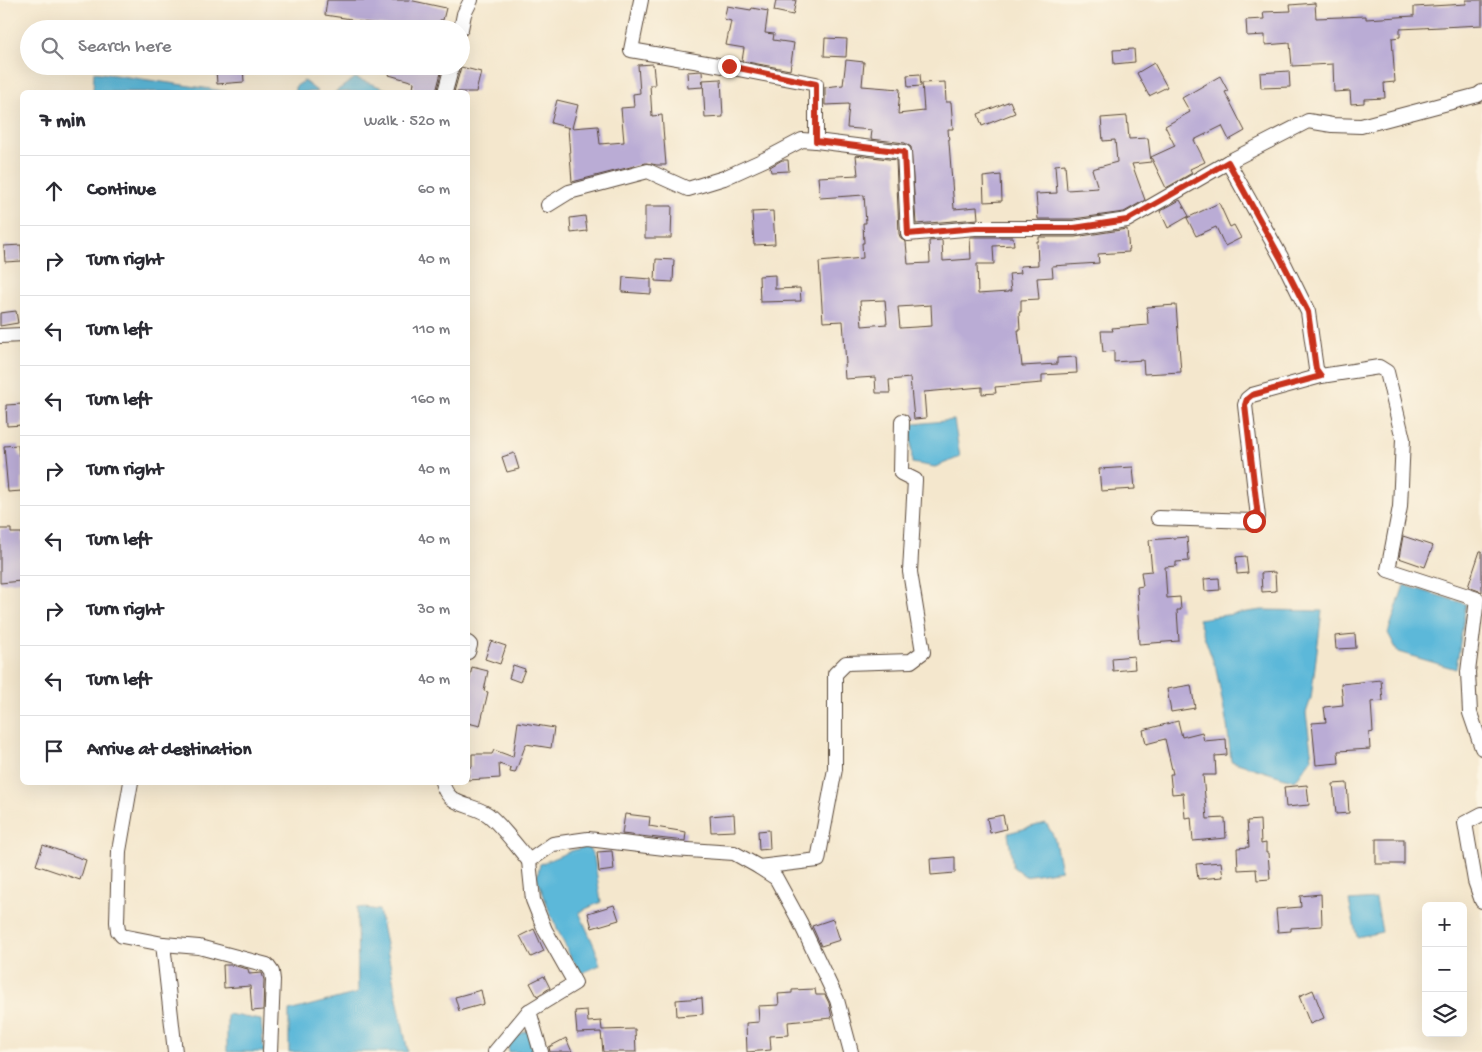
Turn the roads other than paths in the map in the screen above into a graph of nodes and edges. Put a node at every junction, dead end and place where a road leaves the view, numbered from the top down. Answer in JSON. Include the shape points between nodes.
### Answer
{"nodes":[{"id":1,"x":471,"y":0,"type":"edge"},
{"id":2,"x":641,"y":0,"type":"edge"},
{"id":3,"x":463,"y":20,"type":"edge"},
{"id":4,"x":450,"y":75,"type":"edge"},
{"id":5,"x":446,"y":90,"type":"edge"},
{"id":6,"x":1482,"y":92,"type":"edge"},
{"id":7,"x":816,"y":141,"type":"junction"},
{"id":8,"x":1228,"y":162,"type":"junction"},
{"id":9,"x":548,"y":205,"type":"dead end"},
{"id":10,"x":20,"y":335,"type":"edge"},
{"id":11,"x":0,"y":336,"type":"edge"},
{"id":12,"x":1321,"y":376,"type":"junction"},
{"id":13,"x":902,"y":421,"type":"dead end"},
{"id":14,"x":1158,"y":518,"type":"dead end"},
{"id":15,"x":1476,"y":703,"type":"edge"},
{"id":16,"x":1482,"y":748,"type":"edge"},
{"id":17,"x":131,"y":785,"type":"edge"},
{"id":18,"x":443,"y":785,"type":"edge"},
{"id":19,"x":1482,"y":814,"type":"edge"},
{"id":20,"x":529,"y":861,"type":"junction"},
{"id":21,"x":759,"y":867,"type":"junction"},
{"id":22,"x":1482,"y":902,"type":"edge"},
{"id":23,"x":163,"y":944,"type":"junction"},
{"id":24,"x":529,"y":1011,"type":"junction"},
{"id":25,"x":175,"y":1052,"type":"edge"},
{"id":26,"x":270,"y":1052,"type":"edge"},
{"id":27,"x":495,"y":1052,"type":"edge"},
{"id":28,"x":541,"y":1052,"type":"edge"},
{"id":29,"x":851,"y":1052,"type":"edge"}],
"edges":[{"from":1,"to":3,"type":"street"},
{"from":2,"to":7,"type":"street","via":[[630,50],[816,84]]},
{"from":4,"to":5,"type":"street"},
{"from":6,"to":8,"type":"street","via":[[1478,96],[1361,126],[1308,121]]},
{"from":7,"to":8,"type":"street","via":[[904,152],[908,234],[976,228],[1074,228],[1127,220]]},
{"from":7,"to":9,"type":"street","via":[[802,140],[724,178],[688,189],[648,171],[569,192]]},
{"from":8,"to":12,"type":"street","via":[[1308,312],[1316,369]]},
{"from":10,"to":11,"type":"street"},
{"from":12,"to":14,"type":"street","via":[[1247,399],[1245,405],[1258,517],[1254,521]]},
{"from":12,"to":15,"type":"street","via":[[1379,367],[1387,372],[1403,439],[1400,507],[1388,570],[1477,599],[1468,672]]},
{"from":13,"to":21,"type":"street","via":[[901,473],[915,480],[910,572],[923,652],[912,661],[846,663],[835,674],[835,769],[818,860]]},
{"from":15,"to":16,"type":"street","via":[[1470,713]]},
{"from":17,"to":23,"type":"street","via":[[120,851],[118,931],[122,936]]},
{"from":18,"to":20,"type":"street","via":[[446,794],[462,805],[487,814]]},
{"from":19,"to":22,"type":"street","via":[[1465,823]]},
{"from":20,"to":21,"type":"street","via":[[553,844],[588,838],[734,853]]},
{"from":20,"to":24,"type":"street","via":[[533,900],[545,930],[575,983]]},
{"from":21,"to":29,"type":"street","via":[[776,878],[800,922],[837,1000]]},
{"from":23,"to":25,"type":"street"},
{"from":23,"to":26,"type":"street","via":[[199,947],[267,965],[273,980]]},
{"from":24,"to":27,"type":"street"},
{"from":24,"to":28,"type":"street"}]}
